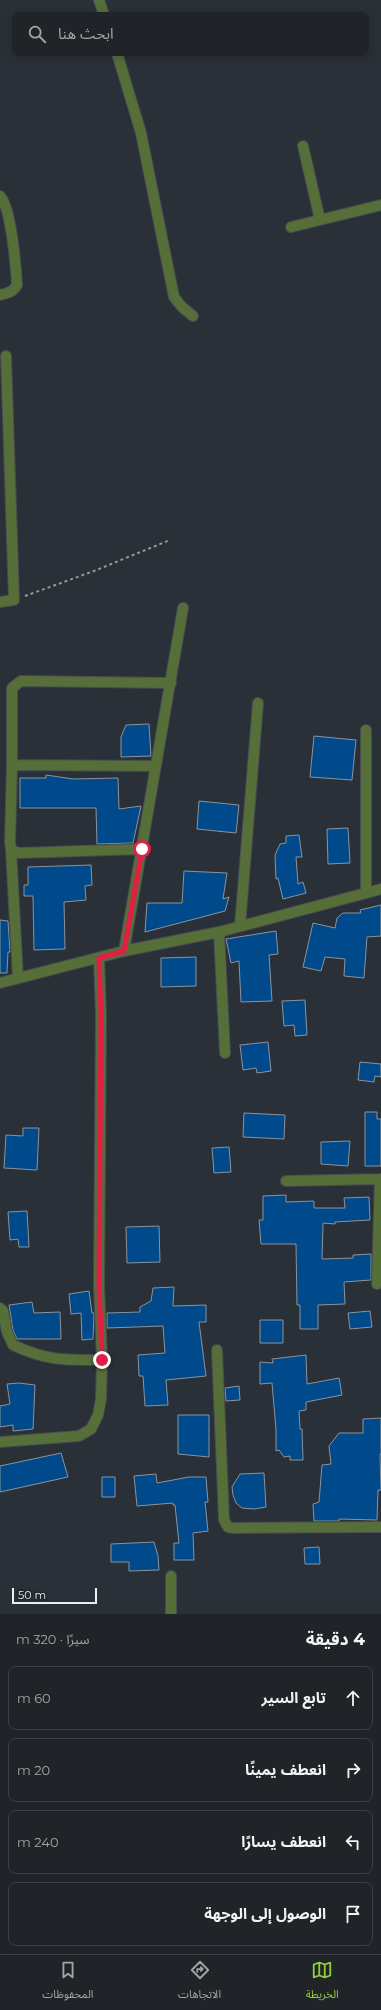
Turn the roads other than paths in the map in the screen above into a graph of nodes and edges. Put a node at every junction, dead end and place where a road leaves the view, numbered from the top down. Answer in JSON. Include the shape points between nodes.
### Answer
{"nodes":[{"id":1,"x":100,"y":0,"type":"edge"},
{"id":2,"x":103,"y":12,"type":"edge"},
{"id":3,"x":118,"y":56,"type":"edge"},
{"id":4,"x":303,"y":146,"type":"dead end"},
{"id":5,"x":0,"y":196,"type":"edge"},
{"id":6,"x":381,"y":205,"type":"edge"},
{"id":7,"x":320,"y":220,"type":"junction"},
{"id":8,"x":291,"y":227,"type":"dead end"},
{"id":9,"x":0,"y":294,"type":"edge"},
{"id":10,"x":193,"y":316,"type":"dead end"},
{"id":11,"x":6,"y":356,"type":"dead end"},
{"id":12,"x":4,"y":430,"type":"edge"},
{"id":13,"x":0,"y":602,"type":"edge"},
{"id":14,"x":183,"y":608,"type":"dead end"},
{"id":15,"x":170,"y":683,"type":"junction"},
{"id":16,"x":258,"y":703,"type":"dead end"},
{"id":17,"x":366,"y":730,"type":"dead end"},
{"id":18,"x":12,"y":765,"type":"junction"},
{"id":19,"x":156,"y":766,"type":"junction"},
{"id":20,"x":142,"y":849,"type":"junction"},
{"id":21,"x":11,"y":850,"type":"junction"},
{"id":22,"x":381,"y":889,"type":"edge"},
{"id":23,"x":366,"y":893,"type":"junction"},
{"id":24,"x":240,"y":926,"type":"junction"},
{"id":25,"x":219,"y":932,"type":"junction"},
{"id":26,"x":124,"y":951,"type":"junction"},
{"id":27,"x":99,"y":958,"type":"junction"},
{"id":28,"x":18,"y":978,"type":"junction"},
{"id":29,"x":0,"y":983,"type":"edge"},
{"id":30,"x":226,"y":1053,"type":"dead end"},
{"id":31,"x":381,"y":1179,"type":"edge"},
{"id":32,"x":286,"y":1181,"type":"dead end"},
{"id":33,"x":377,"y":1284,"type":"dead end"},
{"id":34,"x":0,"y":1308,"type":"edge"},
{"id":35,"x":217,"y":1350,"type":"dead end"},
{"id":36,"x":102,"y":1360,"type":"junction"},
{"id":37,"x":0,"y":1442,"type":"edge"},
{"id":38,"x":381,"y":1527,"type":"edge"},
{"id":39,"x":171,"y":1576,"type":"dead end"},
{"id":40,"x":171,"y":1614,"type":"edge"}],
"edges":[{"from":1,"to":2,"type":"street"},
{"from":3,"to":10,"type":"street","via":[[141,134],[174,297]]},
{"from":4,"to":7,"type":"street"},
{"from":5,"to":9,"type":"street","via":[[4,200],[8,215],[18,285],[14,290]]},
{"from":6,"to":7,"type":"street"},
{"from":7,"to":8,"type":"street"},
{"from":11,"to":12,"type":"street"},
{"from":12,"to":13,"type":"street","via":[[14,600]]},
{"from":14,"to":15,"type":"street"},
{"from":15,"to":18,"type":"street","via":[[21,681],[12,688]]},
{"from":15,"to":19,"type":"street"},
{"from":16,"to":24,"type":"street"},
{"from":17,"to":23,"type":"street"},
{"from":18,"to":19,"type":"street"},
{"from":18,"to":21,"type":"street"},
{"from":19,"to":20,"type":"street"},
{"from":20,"to":21,"type":"street","via":[[19,853]]},
{"from":20,"to":26,"type":"street"},
{"from":21,"to":28,"type":"street"},
{"from":22,"to":23,"type":"street"},
{"from":23,"to":24,"type":"street"},
{"from":24,"to":25,"type":"street"},
{"from":25,"to":26,"type":"street"},
{"from":25,"to":30,"type":"street"},
{"from":26,"to":27,"type":"street"},
{"from":27,"to":28,"type":"street"},
{"from":27,"to":36,"type":"street","via":[[99,1285]]},
{"from":28,"to":29,"type":"street"},
{"from":31,"to":32,"type":"street"},
{"from":31,"to":33,"type":"street"},
{"from":34,"to":36,"type":"street","via":[[3,1310],[7,1332],[13,1344],[56,1360]]},
{"from":35,"to":38,"type":"street","via":[[224,1520],[228,1526]]},
{"from":36,"to":37,"type":"street","via":[[101,1399],[98,1415],[91,1429],[79,1436],[67,1438]]},
{"from":39,"to":40,"type":"street"}]}
